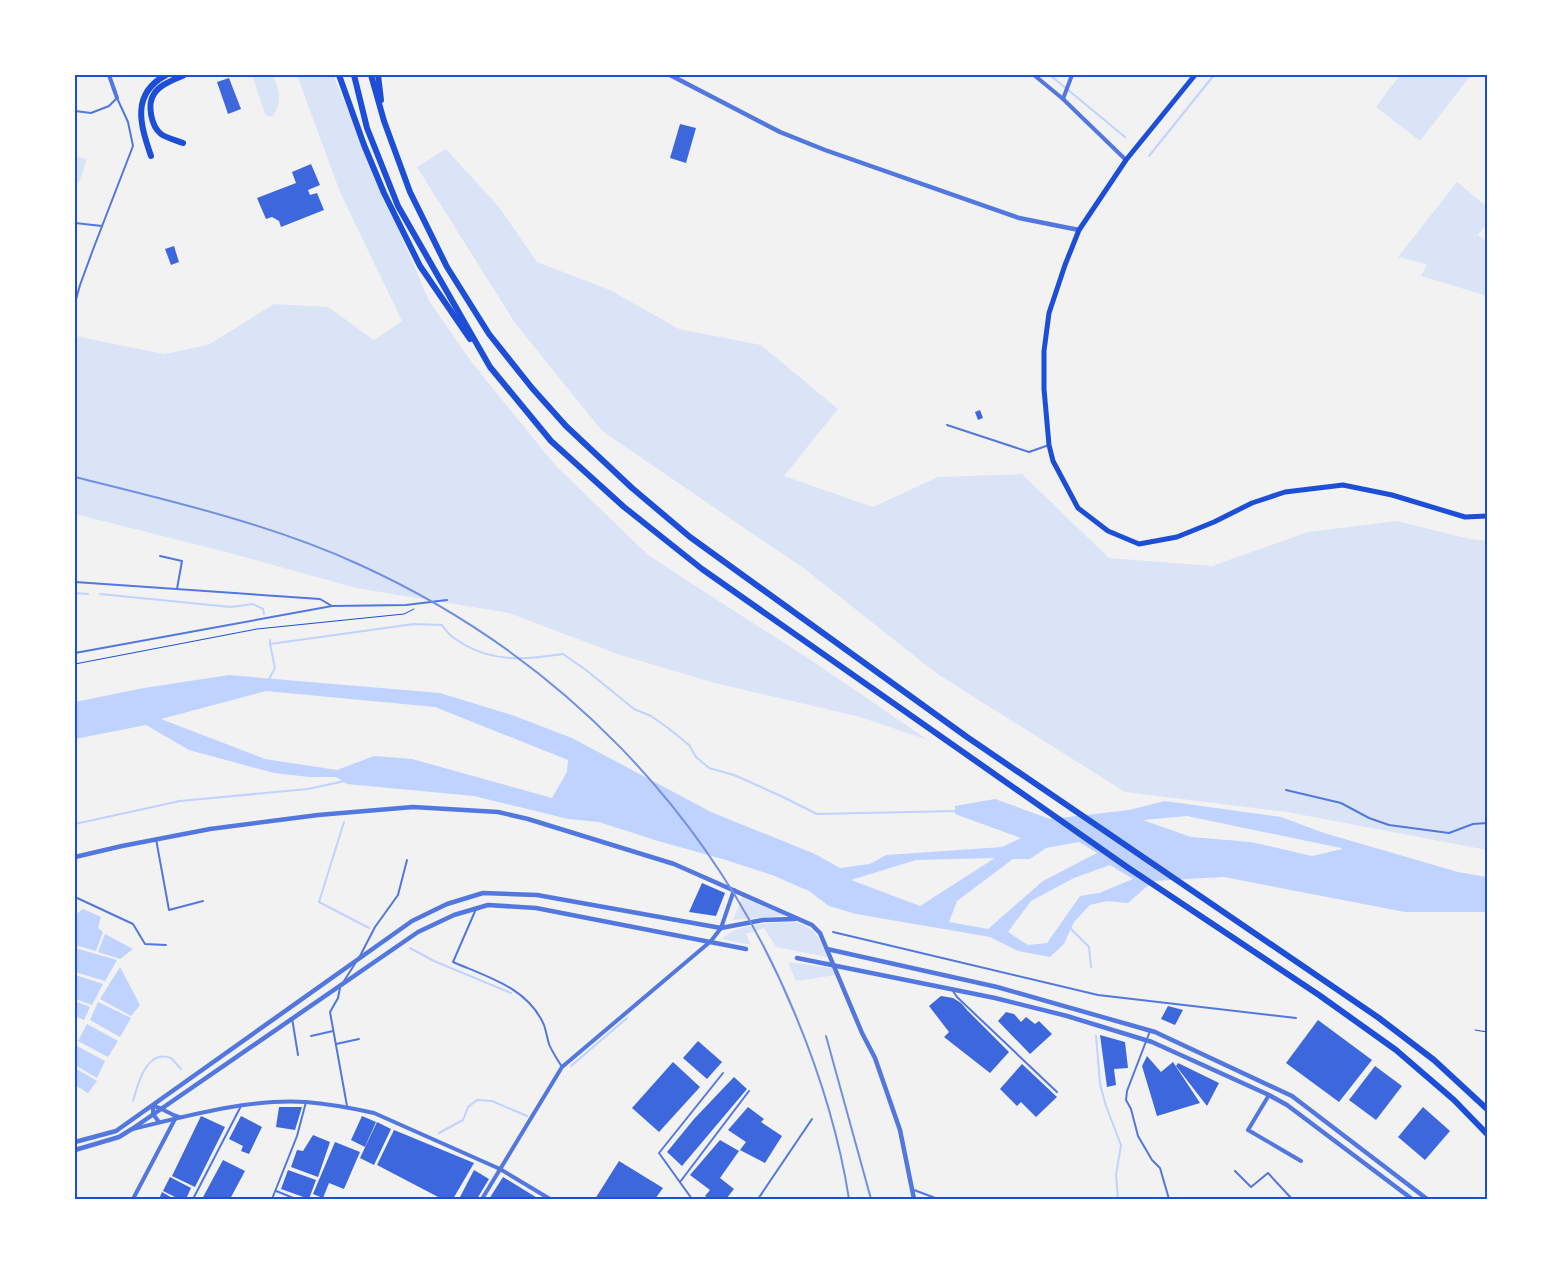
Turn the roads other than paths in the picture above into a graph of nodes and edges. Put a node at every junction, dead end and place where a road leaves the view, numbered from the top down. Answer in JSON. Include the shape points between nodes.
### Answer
{"nodes":[{"id":1,"x":109,"y":75,"type":"edge"},
{"id":2,"x":166,"y":75,"type":"edge"},
{"id":3,"x":184,"y":75,"type":"edge"},
{"id":4,"x":339,"y":75,"type":"edge"},
{"id":5,"x":354,"y":75,"type":"edge"},
{"id":6,"x":371,"y":75,"type":"edge"},
{"id":7,"x":378,"y":75,"type":"edge"},
{"id":8,"x":670,"y":75,"type":"edge"},
{"id":9,"x":1034,"y":75,"type":"edge"},
{"id":10,"x":1195,"y":75,"type":"edge"},
{"id":11,"x":1072,"y":76,"type":"edge"},
{"id":12,"x":118,"y":98,"type":"junction"},
{"id":13,"x":1062,"y":99,"type":"junction"},
{"id":14,"x":75,"y":110,"type":"edge"},
{"id":15,"x":384,"y":121,"type":"junction"},
{"id":16,"x":183,"y":143,"type":"dead end"},
{"id":17,"x":151,"y":156,"type":"dead end"},
{"id":18,"x":1126,"y":160,"type":"junction"},
{"id":19,"x":75,"y":223,"type":"edge"},
{"id":20,"x":102,"y":226,"type":"junction"},
{"id":21,"x":1079,"y":230,"type":"junction"},
{"id":22,"x":75,"y":303,"type":"edge"},
{"id":23,"x":490,"y":367,"type":"junction"},
{"id":24,"x":947,"y":425,"type":"dead end"},
{"id":25,"x":1049,"y":446,"type":"junction"},
{"id":26,"x":1487,"y":516,"type":"edge"},
{"id":27,"x":160,"y":556,"type":"dead end"},
{"id":28,"x":75,"y":582,"type":"edge"},
{"id":29,"x":177,"y":589,"type":"junction"},
{"id":30,"x":447,"y":600,"type":"dead end"},
{"id":31,"x":332,"y":606,"type":"junction"},
{"id":32,"x":75,"y":653,"type":"edge"},
{"id":33,"x":1286,"y":790,"type":"dead end"},
{"id":34,"x":1487,"y":823,"type":"edge"},
{"id":35,"x":156,"y":839,"type":"junction"},
{"id":36,"x":75,"y":857,"type":"edge"},
{"id":37,"x":407,"y":860,"type":"dead end"},
{"id":38,"x":734,"y":890,"type":"junction"},
{"id":39,"x":75,"y":897,"type":"edge"},
{"id":40,"x":203,"y":901,"type":"dead end"},
{"id":41,"x":476,"y":909,"type":"junction"},
{"id":42,"x":799,"y":919,"type":"junction"},
{"id":43,"x":721,"y":928,"type":"junction"},
{"id":44,"x":832,"y":932,"type":"dead end"},
{"id":45,"x":711,"y":941,"type":"junction"},
{"id":46,"x":166,"y":945,"type":"dead end"},
{"id":47,"x":746,"y":949,"type":"dead end"},
{"id":48,"x":827,"y":949,"type":"junction"},
{"id":49,"x":797,"y":958,"type":"dead end"},
{"id":50,"x":358,"y":960,"type":"junction"},
{"id":51,"x":834,"y":966,"type":"junction"},
{"id":52,"x":343,"y":982,"type":"junction"},
{"id":53,"x":952,"y":989,"type":"junction"},
{"id":54,"x":292,"y":1018,"type":"junction"},
{"id":55,"x":1296,"y":1018,"type":"dead end"},
{"id":56,"x":333,"y":1031,"type":"junction"},
{"id":57,"x":1150,"y":1031,"type":"junction"},
{"id":58,"x":312,"y":1036,"type":"dead end"},
{"id":59,"x":359,"y":1039,"type":"dead end"},
{"id":60,"x":1147,"y":1040,"type":"junction"},
{"id":61,"x":336,"y":1044,"type":"junction"},
{"id":62,"x":298,"y":1056,"type":"dead end"},
{"id":63,"x":562,"y":1067,"type":"junction"},
{"id":64,"x":723,"y":1072,"type":"dead end"},
{"id":65,"x":749,"y":1091,"type":"dead end"},
{"id":66,"x":1057,"y":1092,"type":"dead end"},
{"id":67,"x":1269,"y":1095,"type":"junction"},
{"id":68,"x":306,"y":1102,"type":"junction"},
{"id":69,"x":153,"y":1106,"type":"junction"},
{"id":70,"x":241,"y":1106,"type":"junction"},
{"id":71,"x":163,"y":1108,"type":"junction"},
{"id":72,"x":348,"y":1108,"type":"junction"},
{"id":73,"x":1487,"y":1110,"type":"edge"},
{"id":74,"x":153,"y":1114,"type":"junction"},
{"id":75,"x":181,"y":1117,"type":"junction"},
{"id":76,"x":176,"y":1119,"type":"junction"},
{"id":77,"x":812,"y":1119,"type":"dead end"},
{"id":78,"x":160,"y":1122,"type":"junction"},
{"id":79,"x":132,"y":1129,"type":"junction"},
{"id":80,"x":1487,"y":1134,"type":"edge"},
{"id":81,"x":75,"y":1142,"type":"edge"},
{"id":82,"x":75,"y":1150,"type":"edge"},
{"id":83,"x":1301,"y":1161,"type":"dead end"},
{"id":84,"x":500,"y":1169,"type":"junction"},
{"id":85,"x":1235,"y":1171,"type":"dead end"},
{"id":86,"x":680,"y":1182,"type":"junction"},
{"id":87,"x":912,"y":1190,"type":"junction"},
{"id":88,"x":276,"y":1191,"type":"junction"},
{"id":89,"x":133,"y":1199,"type":"edge"},
{"id":90,"x":193,"y":1199,"type":"edge"},
{"id":91,"x":272,"y":1199,"type":"edge"},
{"id":92,"x":296,"y":1199,"type":"edge"},
{"id":93,"x":482,"y":1199,"type":"edge"},
{"id":94,"x":550,"y":1199,"type":"edge"},
{"id":95,"x":692,"y":1199,"type":"edge"},
{"id":96,"x":758,"y":1199,"type":"edge"},
{"id":97,"x":914,"y":1199,"type":"edge"},
{"id":98,"x":938,"y":1199,"type":"edge"},
{"id":99,"x":1169,"y":1199,"type":"edge"},
{"id":100,"x":1292,"y":1199,"type":"edge"},
{"id":101,"x":1412,"y":1199,"type":"edge"},
{"id":102,"x":1427,"y":1199,"type":"edge"}],
"edges":[{"from":1,"to":12,"type":"street"},
{"from":2,"to":17,"type":"highway","via":[[155,81],[146,93],[141,110],[142,129]]},
{"from":3,"to":16,"type":"highway","via":[[153,95],[150,110],[161,134]]},
{"from":4,"to":23,"type":"highway","via":[[367,153],[420,266]]},
{"from":5,"to":23,"type":"highway","via":[[367,128],[398,206]]},
{"from":6,"to":15,"type":"highway"},
{"from":7,"to":15,"type":"highway"},
{"from":8,"to":21,"type":"street","via":[[803,142],[1019,218]]},
{"from":9,"to":13,"type":"street"},
{"from":10,"to":18,"type":"main road"},
{"from":11,"to":13,"type":"street"},
{"from":12,"to":14,"type":"lane","via":[[92,113]]},
{"from":12,"to":20,"type":"lane","via":[[133,146]]},
{"from":13,"to":18,"type":"street"},
{"from":15,"to":73,"type":"highway","via":[[410,192],[447,267],[489,334],[566,426],[632,488],[690,537],[967,737],[1379,1018],[1434,1060]]},
{"from":18,"to":21,"type":"main road"},
{"from":19,"to":20,"type":"lane"},
{"from":20,"to":22,"type":"lane"},
{"from":21,"to":25,"type":"main road","via":[[1049,313],[1044,389]]},
{"from":23,"to":80,"type":"highway","via":[[551,441],[624,507],[702,569],[959,751],[1396,1050],[1454,1100]]},
{"from":24,"to":25,"type":"lane","via":[[1029,452]]},
{"from":25,"to":26,"type":"main road","via":[[1078,508],[1108,531],[1139,544],[1177,537],[1285,492],[1343,485],[1392,495],[1465,517]]},
{"from":27,"to":29,"type":"lane","via":[[182,561]]},
{"from":28,"to":29,"type":"lane"},
{"from":29,"to":31,"type":"lane","via":[[320,599]]},
{"from":30,"to":31,"type":"lane","via":[[406,605]]},
{"from":31,"to":32,"type":"lane"},
{"from":33,"to":34,"type":"lane","via":[[1341,803],[1390,825],[1449,833],[1473,824]]},
{"from":35,"to":36,"type":"street"},
{"from":35,"to":38,"type":"street","via":[[318,815],[413,807],[498,812],[674,864]]},
{"from":35,"to":40,"type":"lane","via":[[169,910]]},
{"from":37,"to":50,"type":"lane","via":[[398,895],[375,927]]},
{"from":38,"to":42,"type":"street"},
{"from":38,"to":43,"type":"street"},
{"from":39,"to":46,"type":"lane","via":[[132,924],[145,944]]},
{"from":41,"to":45,"type":"street","via":[[488,905],[536,908]]},
{"from":41,"to":52,"type":"street","via":[[454,915],[418,932]]},
{"from":41,"to":63,"type":"lane","via":[[454,962],[519,993],[544,1025],[549,1044]]},
{"from":42,"to":43,"type":"street","via":[[763,920]]},
{"from":42,"to":48,"type":"street","via":[[812,924]]},
{"from":43,"to":45,"type":"street"},
{"from":43,"to":50,"type":"street","via":[[537,895],[483,893],[447,904],[412,921]]},
{"from":44,"to":55,"type":"lane","via":[[1098,995]]},
{"from":45,"to":47,"type":"street"},
{"from":45,"to":63,"type":"street"},
{"from":48,"to":51,"type":"street"},
{"from":48,"to":57,"type":"street","via":[[998,987]]},
{"from":49,"to":51,"type":"street"},
{"from":50,"to":52,"type":"lane"},
{"from":50,"to":69,"type":"street"},
{"from":51,"to":53,"type":"street"},
{"from":51,"to":87,"type":"street","via":[[875,1058],[891,1103]]},
{"from":52,"to":54,"type":"street"},
{"from":52,"to":56,"type":"lane","via":[[330,1012]]},
{"from":53,"to":60,"type":"street","via":[[1067,1016]]},
{"from":53,"to":66,"type":"lane"},
{"from":54,"to":62,"type":"lane"},
{"from":54,"to":71,"type":"street"},
{"from":56,"to":58,"type":"lane"},
{"from":56,"to":61,"type":"lane"},
{"from":57,"to":60,"type":"lane"},
{"from":57,"to":102,"type":"street","via":[[1292,1096]]},
{"from":59,"to":61,"type":"lane"},
{"from":60,"to":67,"type":"street"},
{"from":60,"to":99,"type":"lane","via":[[1126,1100],[1138,1136],[1160,1168]]},
{"from":61,"to":72,"type":"lane"},
{"from":63,"to":84,"type":"street"},
{"from":64,"to":86,"type":"lane","via":[[659,1153]]},
{"from":65,"to":86,"type":"lane"},
{"from":67,"to":83,"type":"street","via":[[1248,1130]]},
{"from":67,"to":101,"type":"street"},
{"from":68,"to":70,"type":"street"},
{"from":68,"to":72,"type":"street"},
{"from":68,"to":88,"type":"lane"},
{"from":69,"to":71,"type":"street"},
{"from":69,"to":74,"type":"street"},
{"from":69,"to":81,"type":"street","via":[[116,1131]]},
{"from":70,"to":75,"type":"street"},
{"from":70,"to":90,"type":"lane"},
{"from":71,"to":74,"type":"street"},
{"from":71,"to":75,"type":"street","via":[[171,1115]]},
{"from":72,"to":84,"type":"street","via":[[374,1113]]},
{"from":74,"to":78,"type":"street"},
{"from":74,"to":79,"type":"street"},
{"from":75,"to":76,"type":"street"},
{"from":76,"to":78,"type":"street"},
{"from":76,"to":89,"type":"street"},
{"from":77,"to":96,"type":"lane"},
{"from":78,"to":79,"type":"street"},
{"from":79,"to":82,"type":"street","via":[[119,1137]]},
{"from":84,"to":93,"type":"street"},
{"from":84,"to":94,"type":"street"},
{"from":85,"to":100,"type":"lane","via":[[1251,1187],[1268,1173]]},
{"from":86,"to":95,"type":"lane"},
{"from":87,"to":97,"type":"street"},
{"from":87,"to":98,"type":"lane"},
{"from":88,"to":91,"type":"lane"},
{"from":88,"to":92,"type":"lane"}]}
